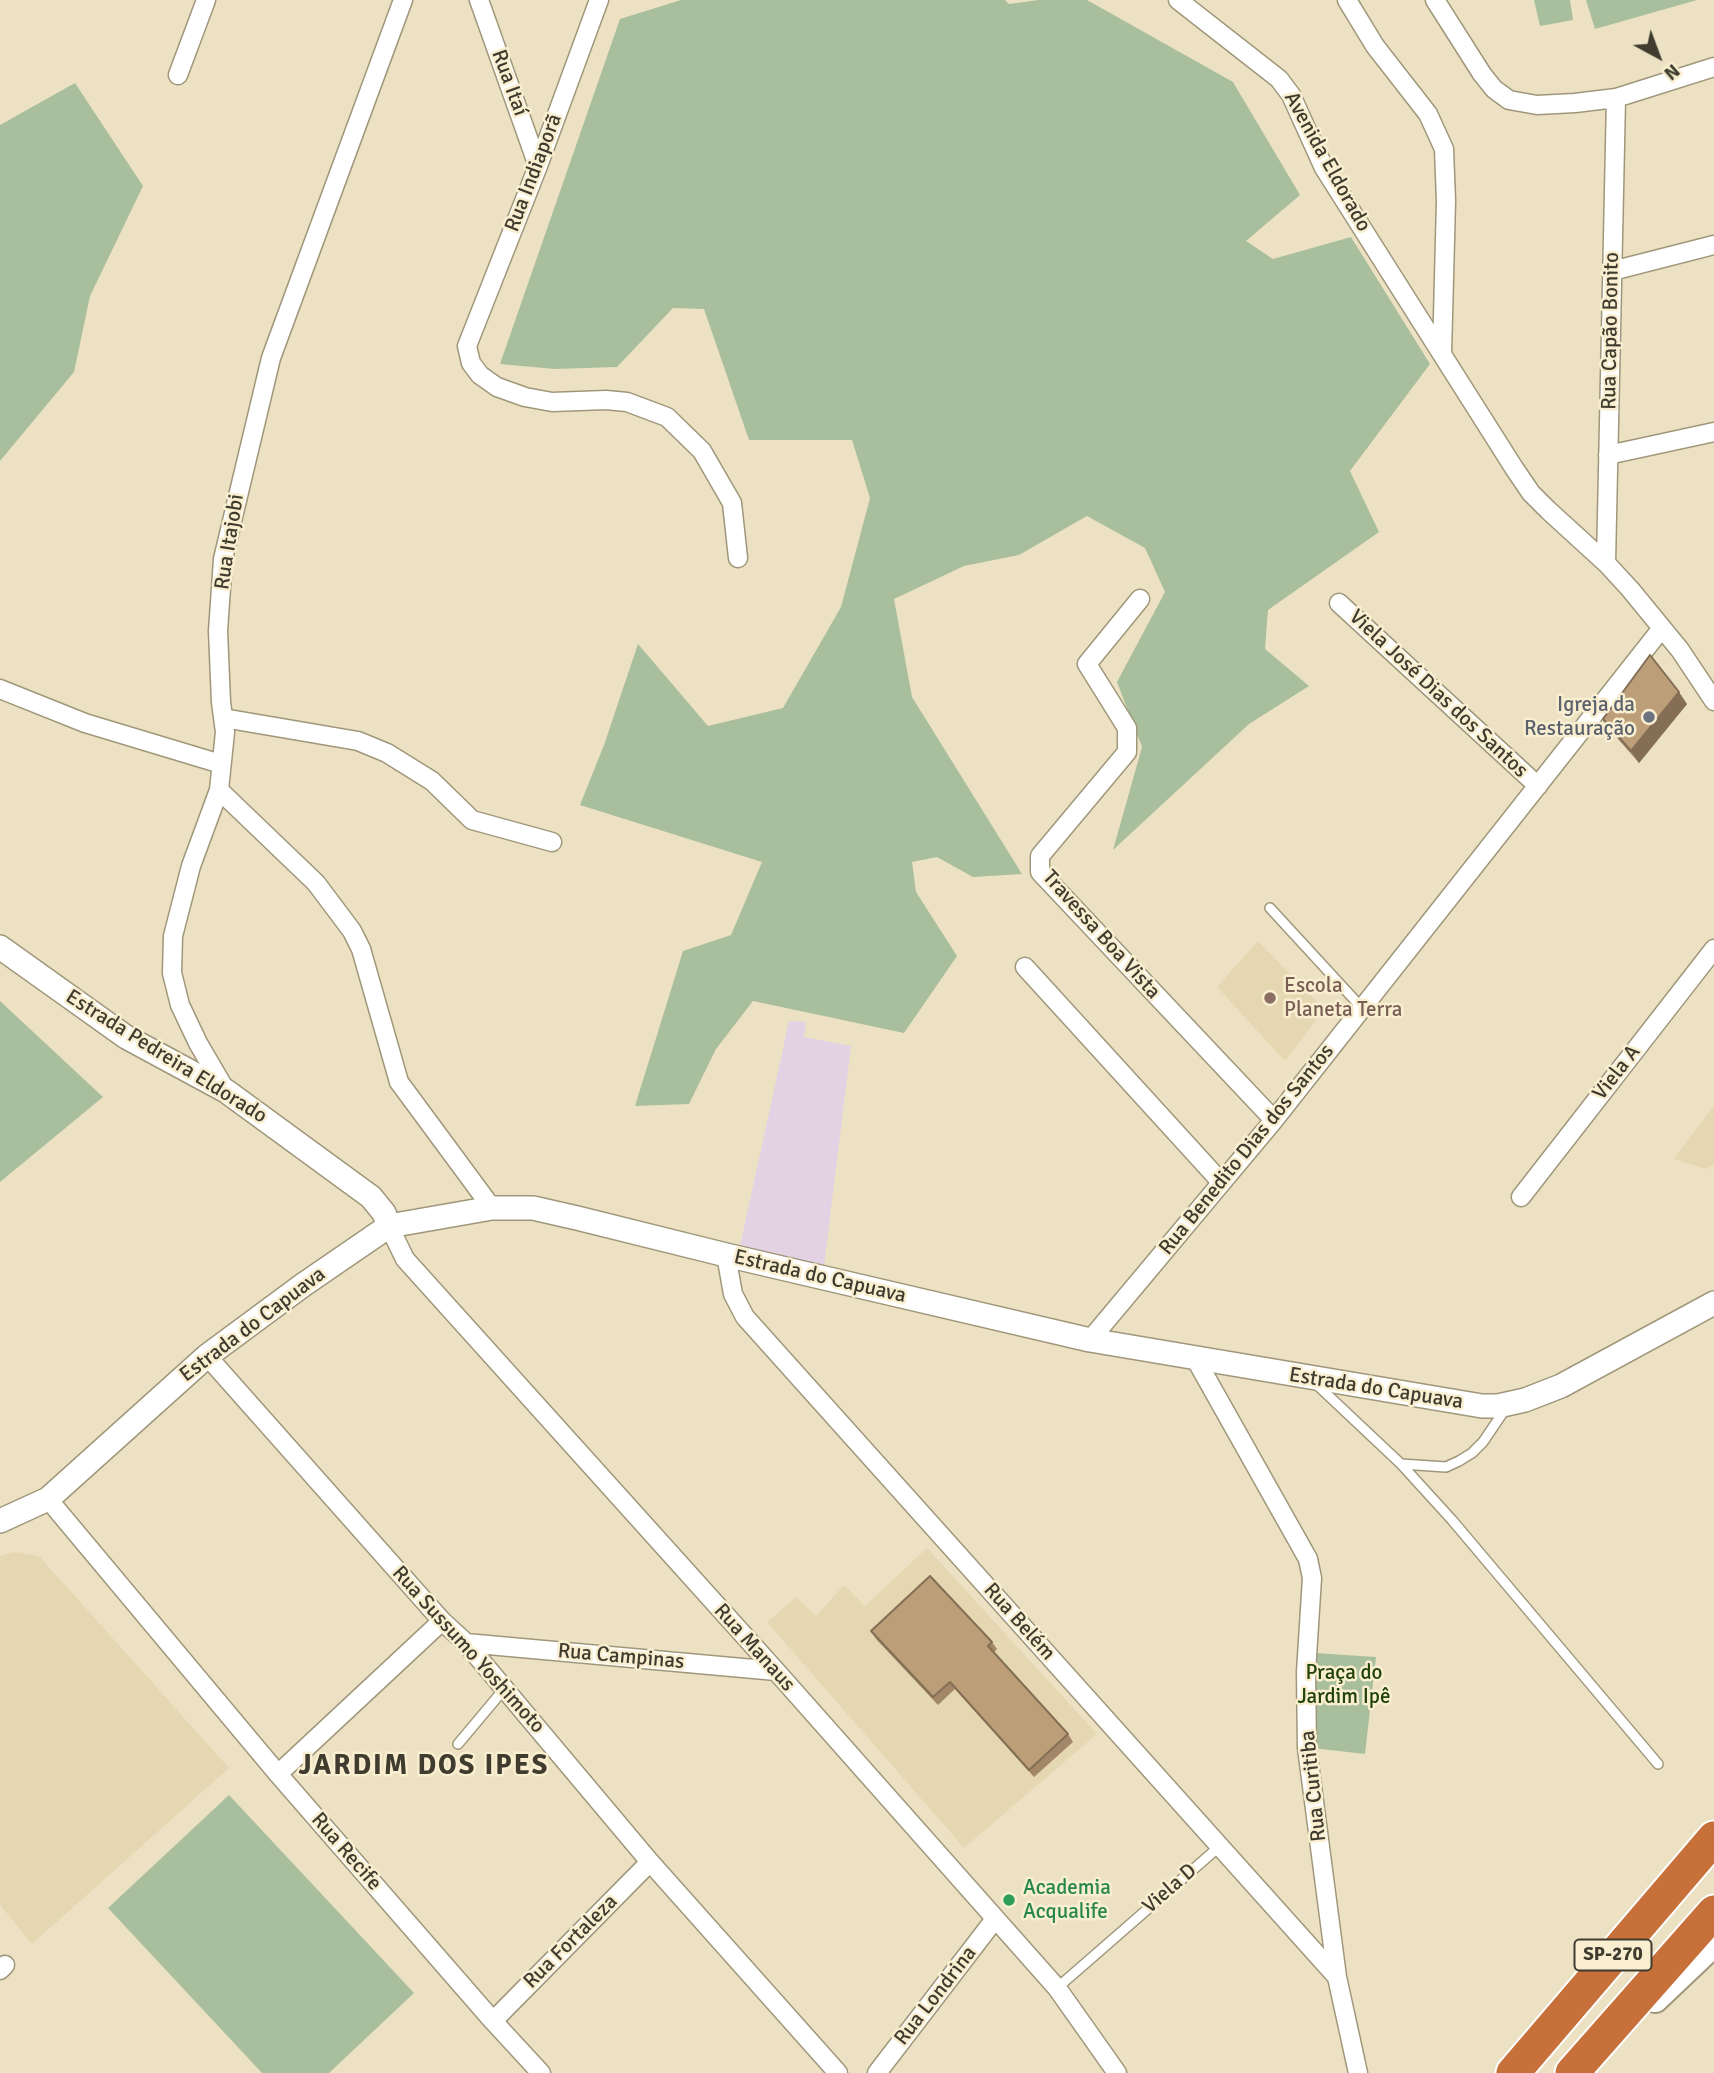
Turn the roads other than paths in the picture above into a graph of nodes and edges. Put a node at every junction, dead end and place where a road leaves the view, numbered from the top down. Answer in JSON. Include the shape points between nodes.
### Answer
{"nodes":[{"id":1,"x":206,"y":0,"type":"edge"},
{"id":2,"x":403,"y":0,"type":"edge"},
{"id":3,"x":479,"y":0,"type":"edge"},
{"id":4,"x":598,"y":0,"type":"edge"},
{"id":5,"x":1178,"y":0,"type":"edge"},
{"id":6,"x":1347,"y":0,"type":"edge"},
{"id":7,"x":1435,"y":0,"type":"edge"},
{"id":8,"x":1714,"y":67,"type":"edge"},
{"id":9,"x":178,"y":75,"type":"dead end"},
{"id":10,"x":1616,"y":98,"type":"junction"},
{"id":11,"x":538,"y":166,"type":"junction"},
{"id":12,"x":1714,"y":246,"type":"edge"},
{"id":13,"x":1612,"y":271,"type":"junction"},
{"id":14,"x":1442,"y":354,"type":"junction"},
{"id":15,"x":1714,"y":432,"type":"edge"},
{"id":16,"x":1608,"y":455,"type":"junction"},
{"id":17,"x":738,"y":558,"type":"dead end"},
{"id":18,"x":1606,"y":563,"type":"junction"},
{"id":19,"x":1140,"y":599,"type":"dead end"},
{"id":20,"x":1339,"y":603,"type":"dead end"},
{"id":21,"x":1662,"y":628,"type":"junction"},
{"id":22,"x":0,"y":689,"type":"edge"},
{"id":23,"x":1714,"y":701,"type":"edge"},
{"id":24,"x":223,"y":718,"type":"junction"},
{"id":25,"x":221,"y":764,"type":"junction"},
{"id":26,"x":1538,"y":786,"type":"junction"},
{"id":27,"x":219,"y":790,"type":"junction"},
{"id":28,"x":552,"y":842,"type":"dead end"},
{"id":29,"x":1270,"y":908,"type":"dead end"},
{"id":30,"x":0,"y":947,"type":"edge"},
{"id":31,"x":1714,"y":949,"type":"edge"},
{"id":32,"x":1025,"y":967,"type":"dead end"},
{"id":33,"x":1362,"y":1008,"type":"junction"},
{"id":34,"x":226,"y":1091,"type":"junction"},
{"id":35,"x":1274,"y":1120,"type":"junction"},
{"id":36,"x":1222,"y":1182,"type":"junction"},
{"id":37,"x":1521,"y":1197,"type":"dead end"},
{"id":38,"x":492,"y":1208,"type":"junction"},
{"id":39,"x":388,"y":1226,"type":"junction"},
{"id":40,"x":726,"y":1255,"type":"junction"},
{"id":41,"x":1714,"y":1303,"type":"edge"},
{"id":42,"x":1090,"y":1340,"type":"junction"},
{"id":43,"x":207,"y":1356,"type":"junction"},
{"id":44,"x":1195,"y":1359,"type":"junction"},
{"id":45,"x":1309,"y":1378,"type":"junction"},
{"id":46,"x":1509,"y":1404,"type":"junction"},
{"id":47,"x":1401,"y":1464,"type":"junction"},
{"id":48,"x":48,"y":1499,"type":"junction"},
{"id":49,"x":0,"y":1521,"type":"edge"},
{"id":50,"x":442,"y":1621,"type":"junction"},
{"id":51,"x":466,"y":1643,"type":"junction"},
{"id":52,"x":776,"y":1671,"type":"junction"},
{"id":53,"x":505,"y":1688,"type":"junction"},
{"id":54,"x":458,"y":1744,"type":"dead end"},
{"id":55,"x":1658,"y":1764,"type":"dead end"},
{"id":56,"x":278,"y":1774,"type":"junction"},
{"id":57,"x":1714,"y":1838,"type":"edge"},
{"id":58,"x":1220,"y":1846,"type":"junction"},
{"id":59,"x":650,"y":1862,"type":"junction"},
{"id":60,"x":1714,"y":1912,"type":"edge"},
{"id":61,"x":995,"y":1919,"type":"junction"},
{"id":62,"x":1714,"y":1943,"type":"edge"},
{"id":63,"x":1337,"y":1977,"type":"junction"},
{"id":64,"x":1057,"y":1988,"type":"junction"},
{"id":65,"x":493,"y":2021,"type":"junction"},
{"id":66,"x":541,"y":2073,"type":"edge"},
{"id":67,"x":838,"y":2073,"type":"edge"},
{"id":68,"x":877,"y":2073,"type":"edge"},
{"id":69,"x":1117,"y":2073,"type":"edge"},
{"id":70,"x":1358,"y":2073,"type":"edge"},
{"id":71,"x":1513,"y":2073,"type":"edge"},
{"id":72,"x":1572,"y":2073,"type":"edge"},
{"id":73,"x":1578,"y":2073,"type":"edge"}],
"edges":[{"from":1,"to":9,"type":"street"},
{"from":2,"to":24,"type":"street","name":"Rua Itajobi","via":[[267,371],[223,559],[218,631]]},
{"from":3,"to":11,"type":"street","name":"Rua Itaí"},
{"from":4,"to":11,"type":"street","name":"Rua Indiaporã"},
{"from":5,"to":14,"type":"street","name":"Avenida Eldorado","via":[[1279,79],[1325,167]]},
{"from":6,"to":14,"type":"street","via":[[1375,46],[1428,114],[1444,149]]},
{"from":7,"to":10,"type":"street","via":[[1482,74],[1509,100],[1536,105]]},
{"from":8,"to":10,"type":"street"},
{"from":10,"to":13,"type":"street","name":"Rua Capão Bonito"},
{"from":11,"to":17,"type":"street","name":"Rua Indiaporã","via":[[467,346],[471,363],[497,387],[525,397],[552,402],[627,402],[667,417],[702,451],[732,503]]},
{"from":12,"to":13,"type":"street"},
{"from":13,"to":16,"type":"street","name":"Rua Capão Bonito"},
{"from":14,"to":18,"type":"street","name":"Avenida Eldorado","via":[[1531,493]]},
{"from":15,"to":16,"type":"street"},
{"from":16,"to":18,"type":"street","name":"Rua Capão Bonito"},
{"from":18,"to":21,"type":"street","name":"Avenida Eldorado"},
{"from":19,"to":35,"type":"street","name":"Travessa Boa Vista","via":[[1087,664],[1127,728],[1127,752],[1040,856],[1040,872]]},
{"from":20,"to":26,"type":"street","name":"Viela José Dias dos Santos"},
{"from":21,"to":23,"type":"street","name":"Avenida Eldorado"},
{"from":21,"to":26,"type":"street","name":"Rua Benedito Dias dos Santos"},
{"from":22,"to":25,"type":"street","via":[[85,723]]},
{"from":24,"to":25,"type":"street","name":"Rua Itajobi"},
{"from":24,"to":28,"type":"street","via":[[358,741],[432,781],[472,820]]},
{"from":25,"to":27,"type":"street","name":"Rua Itajobi"},
{"from":26,"to":33,"type":"street","name":"Rua Benedito Dias dos Santos"},
{"from":27,"to":34,"type":"street","name":"Rua Itajobi","via":[[176,924],[172,973],[193,1034]]},
{"from":27,"to":38,"type":"street","via":[[316,883],[352,931],[399,1082]]},
{"from":29,"to":33,"type":"lane"},
{"from":30,"to":34,"type":"street","name":"Estrada Pedreira Eldorado","via":[[126,1037]]},
{"from":31,"to":37,"type":"street","name":"Viela A"},
{"from":32,"to":36,"type":"street"},
{"from":33,"to":35,"type":"street","name":"Rua Benedito Dias dos Santos"},
{"from":34,"to":39,"type":"street","name":"Estrada Pedreira Eldorado","via":[[372,1197]]},
{"from":35,"to":36,"type":"street","name":"Rua Benedito Dias dos Santos"},
{"from":36,"to":42,"type":"street","name":"Rua Benedito Dias dos Santos"},
{"from":38,"to":39,"type":"street","name":"Estrada do Capuava"},
{"from":38,"to":40,"type":"street","name":"Estrada do Capuava","via":[[533,1208]]},
{"from":39,"to":43,"type":"street","name":"Estrada do Capuava"},
{"from":39,"to":52,"type":"street","name":"Rua Manaus","via":[[405,1259]]},
{"from":40,"to":42,"type":"street","name":"Estrada do Capuava"},
{"from":40,"to":58,"type":"street","name":"Rua Belém","via":[[733,1294],[745,1317]]},
{"from":41,"to":46,"type":"street","name":"Estrada do Capuava","via":[[1561,1386]]},
{"from":42,"to":44,"type":"street","name":"Estrada do Capuava"},
{"from":43,"to":48,"type":"street","name":"Estrada do Capuava"},
{"from":43,"to":50,"type":"street","name":"Rua Sussumo Yoshimoto"},
{"from":44,"to":45,"type":"street","name":"Estrada do Capuava"},
{"from":44,"to":63,"type":"street","name":"Rua Curitiba","via":[[1308,1559],[1312,1578],[1307,1748]]},
{"from":45,"to":46,"type":"street","name":"Estrada do Capuava","via":[[1482,1406]]},
{"from":45,"to":47,"type":"lane"},
{"from":46,"to":47,"type":"lane","via":[[1483,1442],[1459,1461],[1446,1467]]},
{"from":47,"to":55,"type":"lane"},
{"from":48,"to":49,"type":"street","name":"Estrada do Capuava"},
{"from":48,"to":56,"type":"street","name":"Rua Recife"},
{"from":50,"to":51,"type":"street","name":"Rua Sussumo Yoshimoto"},
{"from":50,"to":56,"type":"street"},
{"from":51,"to":52,"type":"street","name":"Rua Campinas"},
{"from":51,"to":53,"type":"street","name":"Rua Sussumo Yoshimoto"},
{"from":52,"to":61,"type":"street","name":"Rua Manaus"},
{"from":53,"to":54,"type":"lane"},
{"from":53,"to":59,"type":"street","name":"Rua Sussumo Yoshimoto"},
{"from":56,"to":65,"type":"street","name":"Rua Recife"},
{"from":57,"to":71,"type":"highway","number":"SP-270"},
{"from":58,"to":63,"type":"street","name":"Rua Belém"},
{"from":58,"to":64,"type":"lane","name":"Viela D"},
{"from":59,"to":65,"type":"street","name":"Rua Fortaleza"},
{"from":59,"to":67,"type":"street","name":"Rua Sussumo Yoshimoto"},
{"from":60,"to":72,"type":"highway","number":"SP-270"},
{"from":61,"to":64,"type":"street","name":"Rua Manaus"},
{"from":61,"to":68,"type":"street","name":"Rua Londrina"},
{"from":62,"to":73,"type":"main road"},
{"from":63,"to":70,"type":"street","name":"Rua Curitiba"},
{"from":64,"to":69,"type":"street","name":"Rua Manaus"},
{"from":65,"to":66,"type":"street","name":"Rua Recife"}]}
